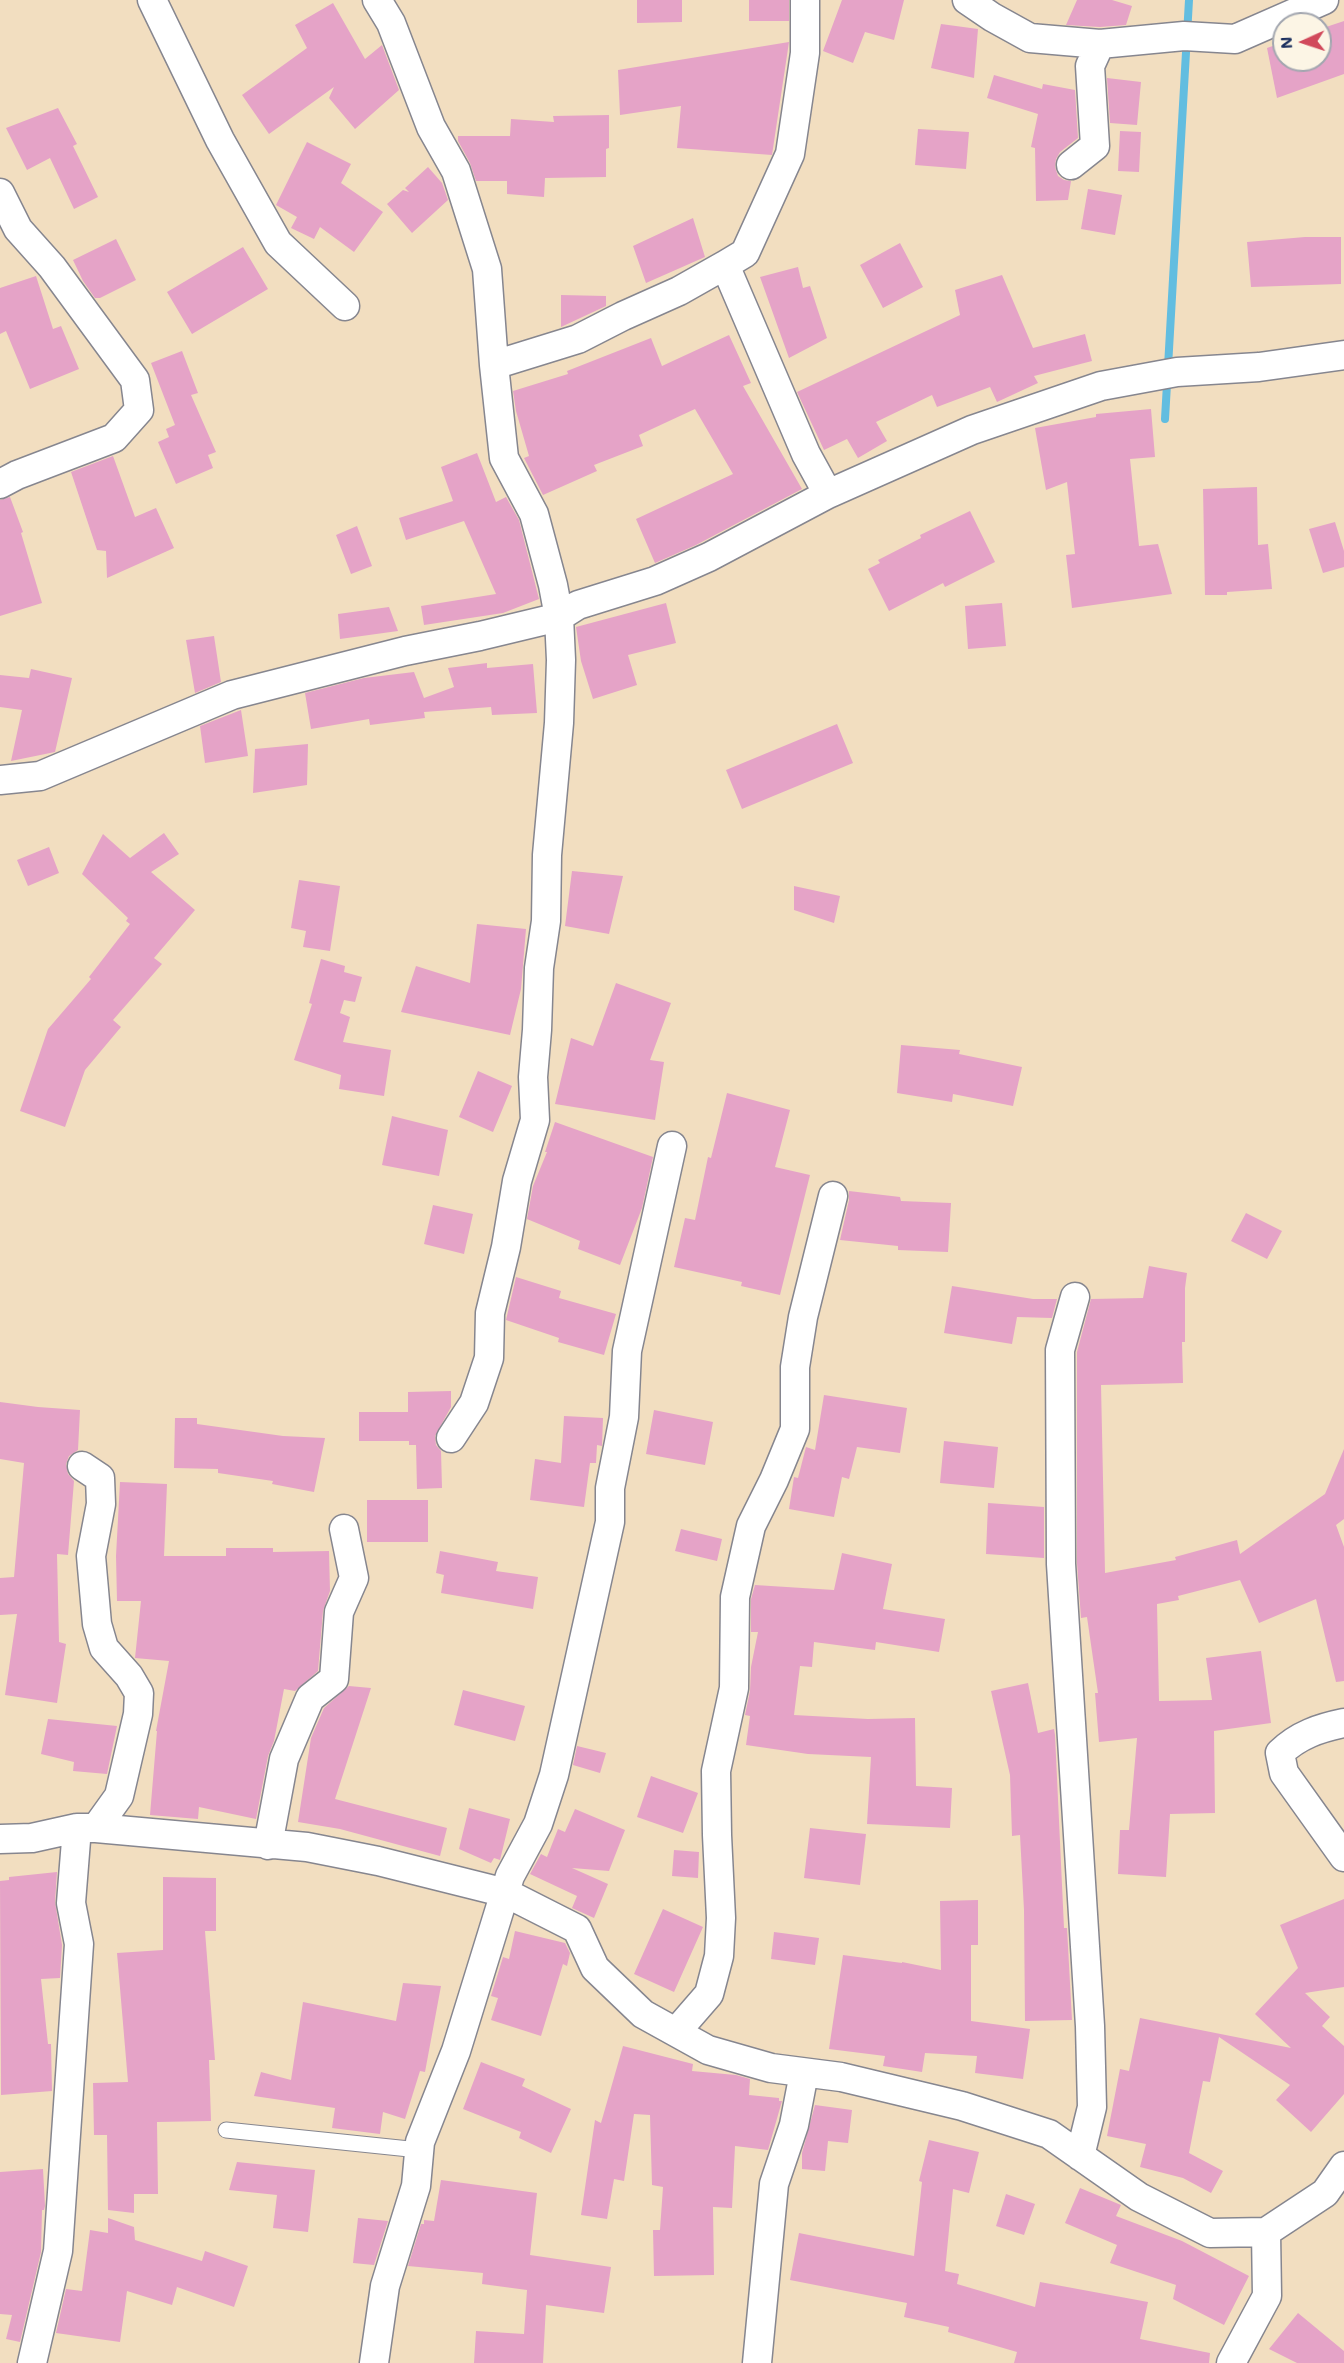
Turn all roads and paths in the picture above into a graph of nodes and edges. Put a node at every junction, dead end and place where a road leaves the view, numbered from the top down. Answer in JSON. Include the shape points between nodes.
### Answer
{"nodes":[{"id":1,"x":152,"y":0,"type":"edge"},
{"id":2,"x":377,"y":0,"type":"edge"},
{"id":3,"x":805,"y":0,"type":"edge"},
{"id":4,"x":967,"y":0,"type":"edge"},
{"id":5,"x":1324,"y":0,"type":"edge"},
{"id":6,"x":1100,"y":44,"type":"junction"},
{"id":7,"x":1071,"y":165,"type":"dead end"},
{"id":8,"x":0,"y":193,"type":"edge"},
{"id":9,"x":12,"y":241,"type":"edge"},
{"id":10,"x":725,"y":265,"type":"junction"},
{"id":11,"x":345,"y":306,"type":"dead end"},
{"id":12,"x":1344,"y":356,"type":"edge"},
{"id":13,"x":494,"y":364,"type":"junction"},
{"id":14,"x":0,"y":484,"type":"edge"},
{"id":15,"x":828,"y":494,"type":"junction"},
{"id":16,"x":559,"y":617,"type":"junction"},
{"id":17,"x":0,"y":780,"type":"edge"},
{"id":18,"x":672,"y":1146,"type":"dead end"},
{"id":19,"x":833,"y":1196,"type":"dead end"},
{"id":20,"x":1075,"y":1297,"type":"dead end"},
{"id":21,"x":451,"y":1438,"type":"dead end"},
{"id":22,"x":82,"y":1466,"type":"dead end"},
{"id":23,"x":344,"y":1529,"type":"dead end"},
{"id":24,"x":1344,"y":1723,"type":"edge"},
{"id":25,"x":86,"y":1828,"type":"junction"},
{"id":26,"x":0,"y":1839,"type":"edge"},
{"id":27,"x":268,"y":1845,"type":"junction"},
{"id":28,"x":1344,"y":1857,"type":"edge"},
{"id":29,"x":506,"y":1893,"type":"junction"},
{"id":30,"x":676,"y":2032,"type":"junction"},
{"id":31,"x":804,"y":2073,"type":"junction"},
{"id":32,"x":226,"y":2130,"type":"dead end"},
{"id":33,"x":419,"y":2150,"type":"junction"},
{"id":34,"x":1080,"y":2156,"type":"junction"},
{"id":35,"x":1344,"y":2166,"type":"edge"},
{"id":36,"x":1335,"y":2193,"type":"edge"},
{"id":37,"x":1266,"y":2232,"type":"junction"},
{"id":38,"x":32,"y":2363,"type":"edge"},
{"id":39,"x":374,"y":2363,"type":"edge"},
{"id":40,"x":757,"y":2363,"type":"edge"},
{"id":41,"x":1231,"y":2363,"type":"edge"}],
"edges":[{"from":1,"to":11,"type":"street","via":[[220,140],[278,243]]},
{"from":2,"to":13,"type":"street","via":[[391,23],[431,127],[456,171],[487,269]]},
{"from":3,"to":10,"type":"street","via":[[805,53],[790,154],[745,253]]},
{"from":4,"to":6,"type":"street","via":[[1030,38]]},
{"from":5,"to":6,"type":"street","via":[[1235,39],[1184,36]]},
{"from":6,"to":7,"type":"street","via":[[1090,66],[1095,146]]},
{"from":8,"to":9,"type":"street"},
{"from":9,"to":14,"type":"street","via":[[52,267],[135,380],[139,410],[114,438]]},
{"from":10,"to":13,"type":"street","via":[[579,339]]},
{"from":10,"to":15,"type":"street","via":[[806,454]]},
{"from":12,"to":15,"type":"street","via":[[1177,372],[1101,386],[972,429]]},
{"from":13,"to":16,"type":"street","via":[[504,458],[534,514]]},
{"from":15,"to":16,"type":"street","via":[[709,557],[656,581],[578,605]]},
{"from":16,"to":17,"type":"street","via":[[232,695],[40,776]]},
{"from":16,"to":21,"type":"street","via":[[559,723],[548,843],[546,921],[539,968],[533,1077],[535,1120],[517,1181],[490,1313],[489,1358],[474,1403]]},
{"from":18,"to":29,"type":"street","via":[[627,1351],[624,1417],[610,1488],[610,1521],[594,1598],[554,1775],[538,1824],[510,1876]]},
{"from":19,"to":30,"type":"street","via":[[803,1317],[795,1367],[795,1429],[751,1526],[735,1597],[734,1688],[716,1771],[720,1956],[709,1994]]},
{"from":20,"to":34,"type":"street","via":[[1060,1350],[1061,1564],[1090,2026],[1092,2107]]},
{"from":22,"to":25,"type":"street","via":[[100,1478],[101,1504],[91,1556],[97,1624],[104,1648],[139,1693],[138,1714],[119,1796]]},
{"from":23,"to":27,"type":"street","via":[[354,1578],[339,1612],[334,1679],[310,1698],[284,1759]]},
{"from":24,"to":28,"type":"street","via":[[1317,1729],[1280,1752],[1284,1773]]},
{"from":25,"to":26,"type":"street","via":[[32,1838]]},
{"from":25,"to":27,"type":"street"},
{"from":25,"to":38,"type":"street","via":[[71,1903],[80,1944],[58,2251]]},
{"from":27,"to":29,"type":"street","via":[[307,1847],[378,1861]]},
{"from":29,"to":30,"type":"street","via":[[577,1929],[595,1968],[643,2014]]},
{"from":29,"to":33,"type":"street","via":[[456,2051]]},
{"from":30,"to":31,"type":"street","via":[[708,2050]]},
{"from":31,"to":34,"type":"street","via":[[841,2077],[962,2106],[1049,2134]]},
{"from":31,"to":40,"type":"street","via":[[794,2125],[774,2184]]},
{"from":32,"to":33,"type":"lane"},
{"from":33,"to":39,"type":"street","via":[[416,2187],[385,2286]]},
{"from":34,"to":37,"type":"street","via":[[1139,2197],[1210,2233]]},
{"from":35,"to":36,"type":"street"},
{"from":36,"to":37,"type":"street"},
{"from":37,"to":41,"type":"street","via":[[1267,2296]]}]}
